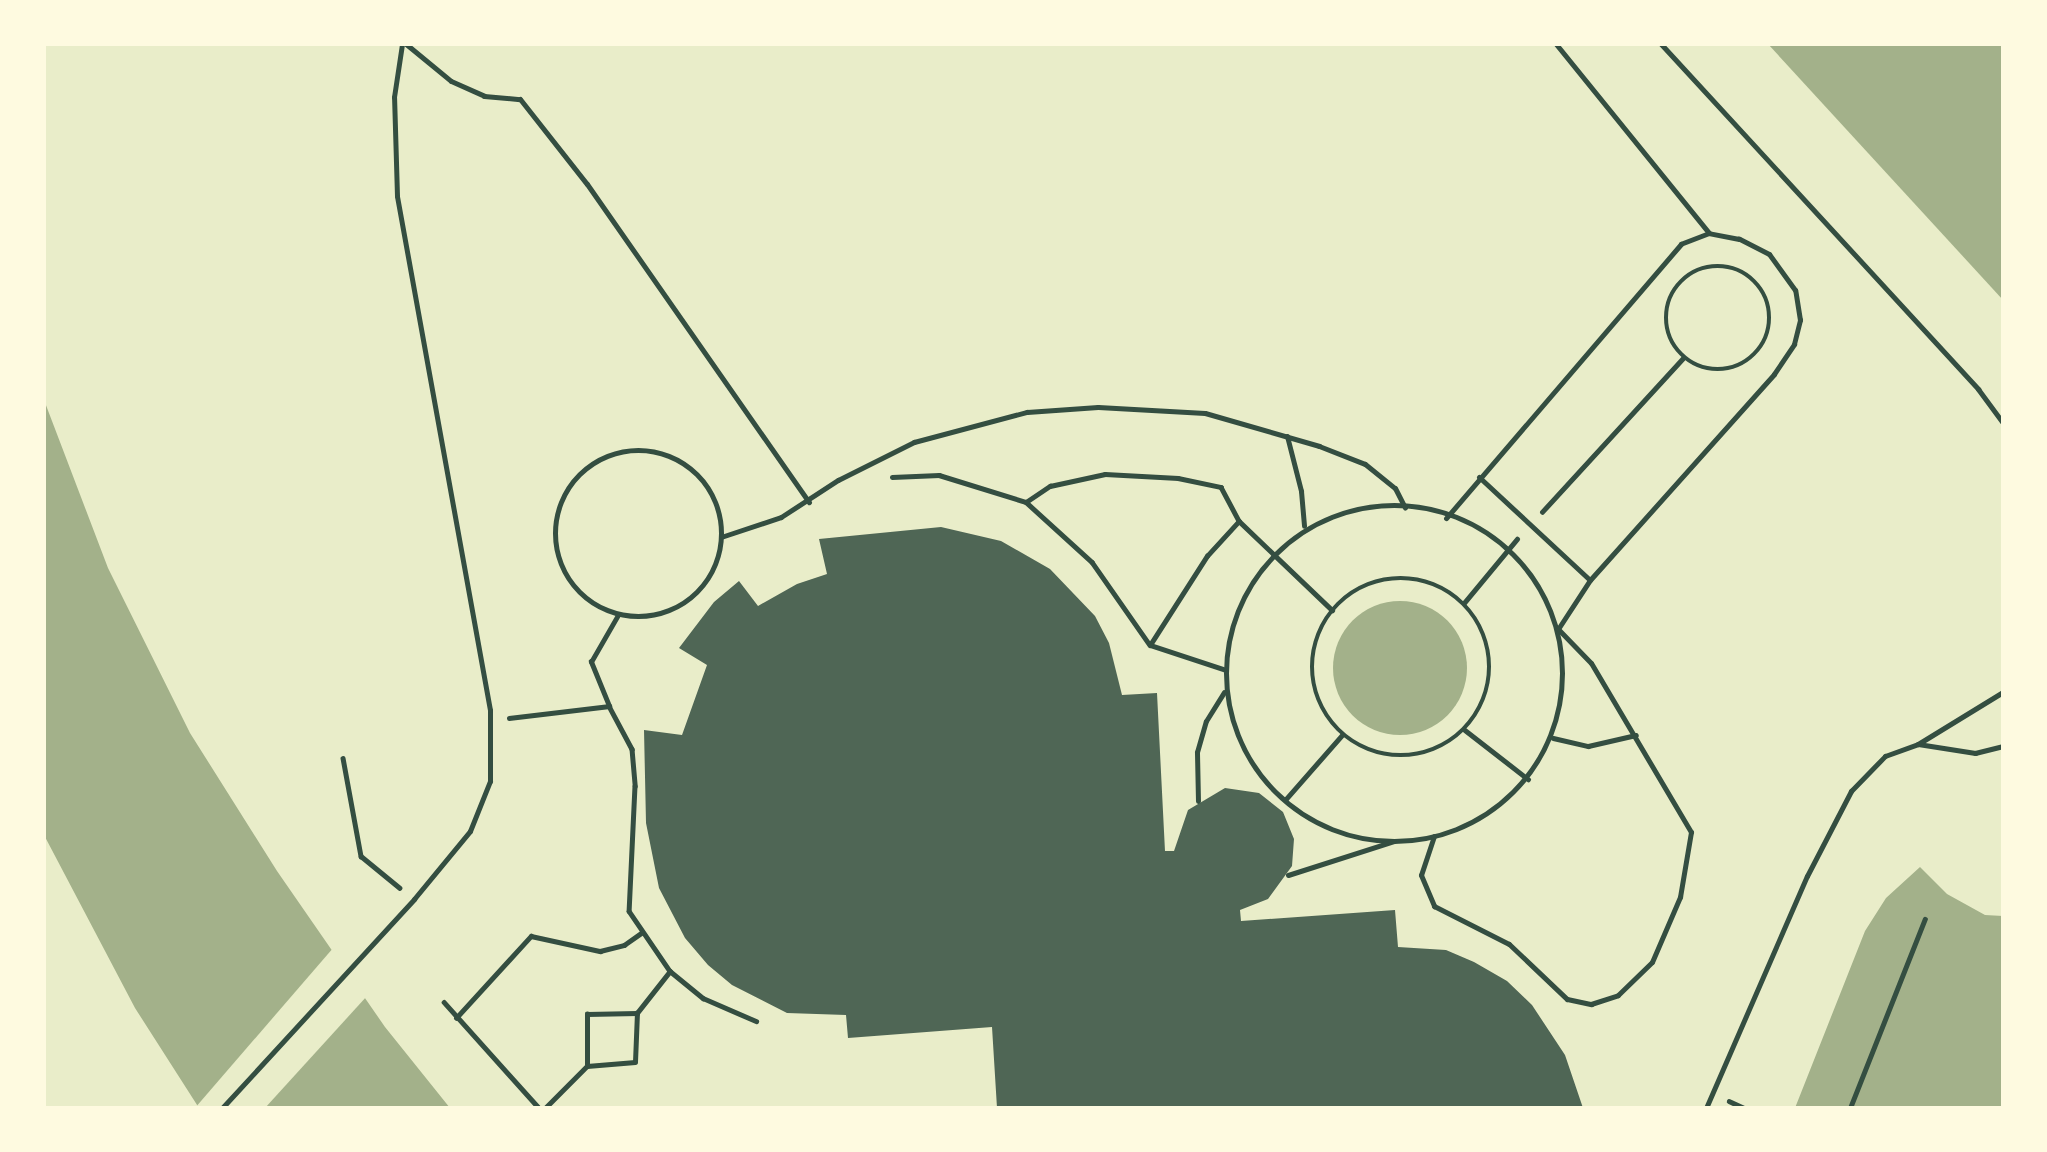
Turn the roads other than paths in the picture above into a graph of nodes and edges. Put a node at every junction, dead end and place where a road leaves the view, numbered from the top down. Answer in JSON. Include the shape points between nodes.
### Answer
{"nodes":[{"id":1,"x":404,"y":44,"type":"edge"},
{"id":2,"x":1556,"y":44,"type":"edge"},
{"id":3,"x":1661,"y":44,"type":"edge"},
{"id":4,"x":1709,"y":233,"type":"junction"},
{"id":5,"x":2003,"y":423,"type":"edge"},
{"id":6,"x":1287,"y":436,"type":"junction"},
{"id":7,"x":1479,"y":477,"type":"junction"},
{"id":8,"x":808,"y":502,"type":"junction"},
{"id":9,"x":1405,"y":508,"type":"junction"},
{"id":10,"x":1446,"y":518,"type":"junction"},
{"id":11,"x":1304,"y":526,"type":"junction"},
{"id":12,"x":721,"y":537,"type":"junction"},
{"id":13,"x":1590,"y":580,"type":"junction"},
{"id":14,"x":1558,"y":629,"type":"junction"},
{"id":15,"x":1224,"y":692,"type":"junction"},
{"id":16,"x":2003,"y":692,"type":"edge"},
{"id":17,"x":1636,"y":736,"type":"junction"},
{"id":18,"x":1553,"y":738,"type":"junction"},
{"id":19,"x":1918,"y":744,"type":"junction"},
{"id":20,"x":2003,"y":746,"type":"edge"},
{"id":21,"x":1198,"y":801,"type":"dead end"},
{"id":22,"x":1434,"y":836,"type":"junction"},
{"id":23,"x":1398,"y":839,"type":"junction"},
{"id":24,"x":1288,"y":875,"type":"dead end"},
{"id":25,"x":222,"y":1108,"type":"edge"},
{"id":26,"x":1706,"y":1108,"type":"edge"}],
"edges":[{"from":1,"to":8,"type":"lane","via":[[451,81],[484,96],[520,99],[587,184]]},
{"from":1,"to":25,"type":"lane","via":[[394,97],[397,196],[490,720],[490,781],[470,831],[414,899]]},
{"from":2,"to":4,"type":"lane"},
{"from":3,"to":5,"type":"lane","via":[[1978,389]]},
{"from":4,"to":7,"type":"lane","via":[[1681,244],[1646,279]]},
{"from":4,"to":13,"type":"lane","via":[[1739,239],[1769,254],[1795,290],[1800,320],[1794,344],[1774,374]]},
{"from":6,"to":8,"type":"lane","via":[[1205,413],[1098,407],[1027,412],[914,442],[838,480]]},
{"from":6,"to":9,"type":"lane","via":[[1365,464],[1395,488]]},
{"from":6,"to":11,"type":"lane","via":[[1301,491]]},
{"from":7,"to":10,"type":"lane"},
{"from":7,"to":13,"type":"lane"},
{"from":8,"to":12,"type":"lane","via":[[781,517]]},
{"from":9,"to":10,"type":"lane"},
{"from":9,"to":11,"type":"lane","via":[[1353,510]]},
{"from":10,"to":14,"type":"lane","via":[[1506,551],[1549,603]]},
{"from":11,"to":15,"type":"lane","via":[[1270,551],[1231,618]]},
{"from":12,"to":12,"type":"lane","via":[[709,489],[677,460],[635,449],[594,462],[564,493],[554,535],[566,577],[580,594],[618,615],[661,614],[681,605],[711,574]]},
{"from":13,"to":14,"type":"lane"},
{"from":14,"to":17,"type":"lane","via":[[1591,663]]},
{"from":14,"to":18,"type":"lane","via":[[1565,684]]},
{"from":15,"to":21,"type":"lane","via":[[1206,721],[1197,752]]},
{"from":15,"to":23,"type":"lane","via":[[1253,762],[1286,799],[1328,825]]},
{"from":16,"to":19,"type":"lane"},
{"from":17,"to":18,"type":"lane","via":[[1588,746]]},
{"from":17,"to":22,"type":"lane","via":[[1691,832],[1680,897],[1652,962],[1618,995],[1591,1004],[1574,1002],[1501,938],[1442,914],[1427,896],[1421,875]]},
{"from":18,"to":22,"type":"lane","via":[[1528,779],[1486,816]]},
{"from":19,"to":20,"type":"lane","via":[[1975,753]]},
{"from":19,"to":26,"type":"lane","via":[[1885,756],[1851,790],[1807,876]]},
{"from":22,"to":23,"type":"lane"},
{"from":23,"to":24,"type":"lane","via":[[1312,871]]}]}
